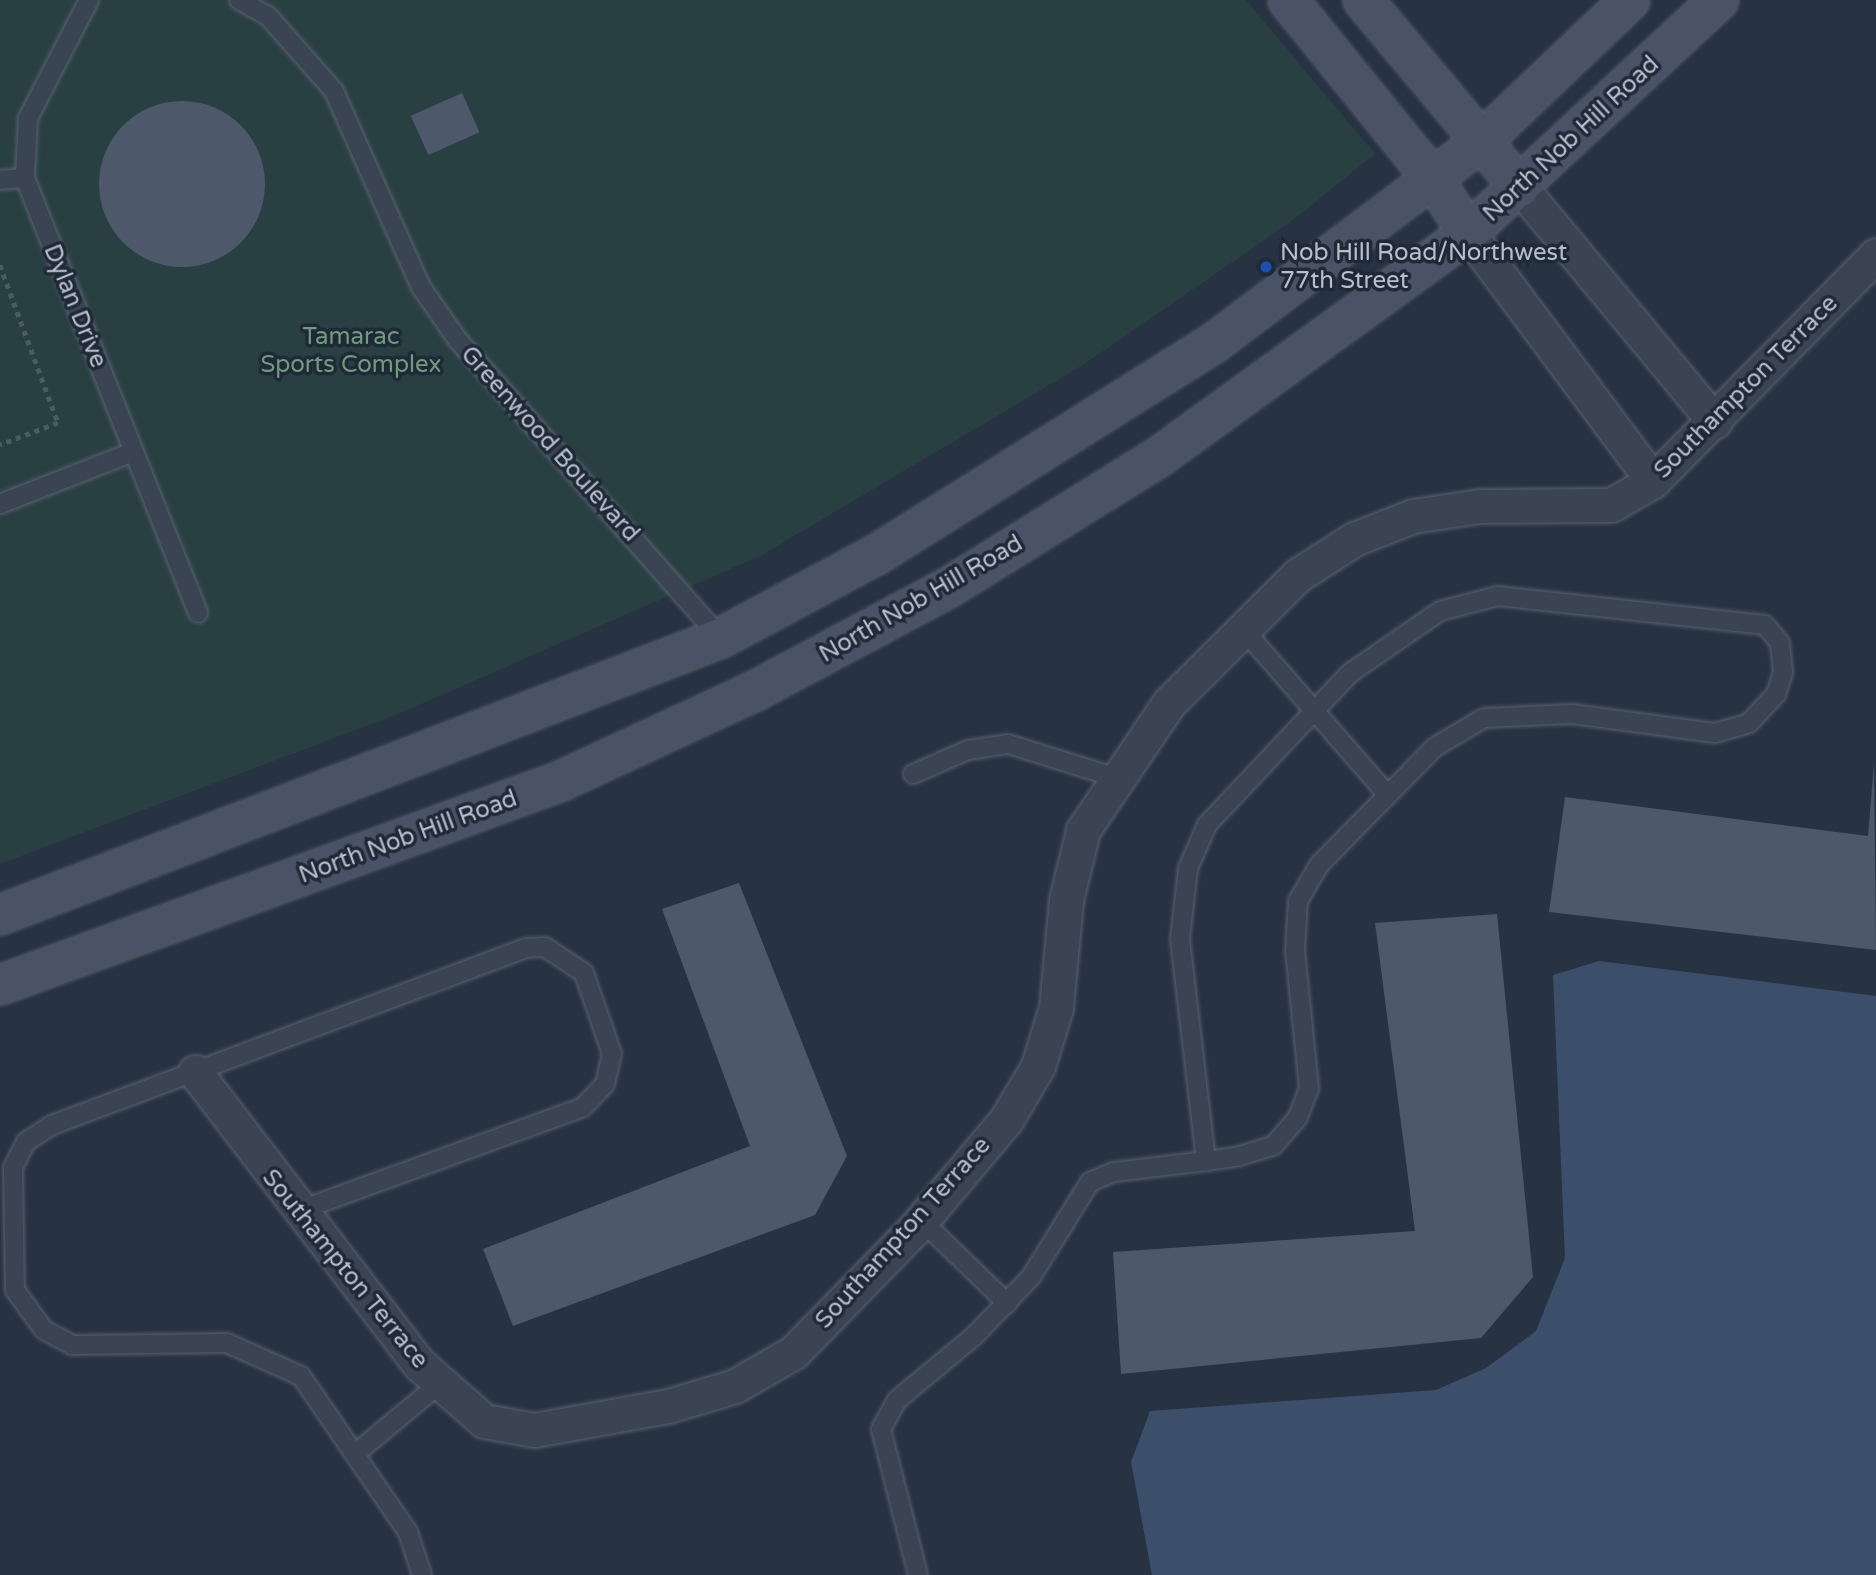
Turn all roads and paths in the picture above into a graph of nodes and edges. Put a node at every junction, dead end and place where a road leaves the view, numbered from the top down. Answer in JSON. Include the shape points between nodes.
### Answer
{"nodes":[{"id":1,"x":89,"y":0,"type":"edge"},
{"id":2,"x":239,"y":0,"type":"edge"},
{"id":3,"x":1288,"y":0,"type":"edge"},
{"id":4,"x":1363,"y":0,"type":"edge"},
{"id":5,"x":1630,"y":0,"type":"edge"},
{"id":6,"x":1719,"y":0,"type":"edge"},
{"id":7,"x":1482,"y":141,"type":"junction"},
{"id":8,"x":25,"y":178,"type":"junction"},
{"id":9,"x":0,"y":180,"type":"edge"},
{"id":10,"x":1434,"y":180,"type":"junction"},
{"id":11,"x":1520,"y":187,"type":"junction"},
{"id":12,"x":1468,"y":233,"type":"junction"},
{"id":13,"x":1876,"y":256,"type":"edge"},
{"id":14,"x":0,"y":265,"type":"edge"},
{"id":15,"x":1715,"y":422,"type":"junction"},
{"id":16,"x":0,"y":445,"type":"edge"},
{"id":17,"x":134,"y":452,"type":"junction"},
{"id":18,"x":1653,"y":481,"type":"junction"},
{"id":19,"x":0,"y":503,"type":"edge"},
{"id":20,"x":198,"y":612,"type":"dead end"},
{"id":21,"x":1243,"y":629,"type":"junction"},
{"id":22,"x":721,"y":638,"type":"junction"},
{"id":23,"x":1313,"y":710,"type":"junction"},
{"id":24,"x":913,"y":774,"type":"dead end"},
{"id":25,"x":1114,"y":777,"type":"junction"},
{"id":26,"x":1388,"y":795,"type":"junction"},
{"id":27,"x":0,"y":915,"type":"edge"},
{"id":28,"x":0,"y":985,"type":"edge"},
{"id":29,"x":195,"y":1072,"type":"junction"},
{"id":30,"x":1206,"y":1161,"type":"junction"},
{"id":31,"x":298,"y":1211,"type":"junction"},
{"id":32,"x":921,"y":1220,"type":"junction"},
{"id":33,"x":1007,"y":1303,"type":"junction"},
{"id":34,"x":439,"y":1384,"type":"junction"},
{"id":35,"x":355,"y":1454,"type":"junction"},
{"id":36,"x":422,"y":1575,"type":"edge"},
{"id":37,"x":918,"y":1575,"type":"edge"}],
"edges":[{"from":1,"to":8,"type":"lane","name":"Dylan Drive","via":[[27,118]]},
{"from":2,"to":22,"type":"lane","name":"Greenwood Boulevard","via":[[268,16],[334,91],[421,287],[457,339]]},
{"from":3,"to":10,"type":"main road"},
{"from":4,"to":7,"type":"main road"},
{"from":5,"to":7,"type":"main road"},
{"from":6,"to":11,"type":"main road","name":"North Nob Hill Road"},
{"from":7,"to":10,"type":"main road"},
{"from":7,"to":11,"type":"main road"},
{"from":8,"to":9,"type":"lane"},
{"from":8,"to":17,"type":"lane","name":"Dylan Drive"},
{"from":10,"to":12,"type":"main road"},
{"from":10,"to":22,"type":"main road","via":[[1214,343],[1082,430],[876,555]]},
{"from":11,"to":12,"type":"main road","name":"North Nob Hill Road"},
{"from":11,"to":15,"type":"street"},
{"from":12,"to":18,"type":"street"},
{"from":12,"to":28,"type":"main road","name":"North Nob Hill Road","via":[[1163,454],[948,588],[753,692],[561,781]]},
{"from":13,"to":15,"type":"street","name":"Southampton Terrace"},
{"from":14,"to":16,"type":"path","via":[[58,423]]},
{"from":15,"to":18,"type":"street","name":"Southampton Terrace"},
{"from":17,"to":19,"type":"lane"},
{"from":17,"to":20,"type":"lane","name":"Dylan Drive"},
{"from":18,"to":21,"type":"street","name":"Southampton Terrace","via":[[1611,505],[1479,506],[1413,516],[1354,539],[1298,575]]},
{"from":21,"to":23,"type":"lane"},
{"from":21,"to":25,"type":"street","name":"Southampton Terrace","via":[[1169,703]]},
{"from":22,"to":27,"type":"main road"},
{"from":23,"to":26,"type":"lane"},
{"from":23,"to":26,"type":"lane","via":[[1350,673],[1440,611],[1498,596],[1754,623],[1765,625],[1780,643],[1783,672],[1776,694],[1749,723],[1715,733],[1572,714],[1484,718],[1435,747]]},
{"from":23,"to":30,"type":"lane","via":[[1207,825],[1188,868],[1180,939]]},
{"from":24,"to":25,"type":"lane","via":[[968,750],[1008,744]]},
{"from":25,"to":32,"type":"street","name":"Southampton Terrace","via":[[1083,830],[1066,900],[1056,1008],[1038,1066],[1006,1120]]},
{"from":26,"to":30,"type":"lane","via":[[1319,865],[1298,901],[1295,951],[1309,1088],[1298,1117],[1273,1146]]},
{"from":29,"to":31,"type":"street","name":"Southampton Terrace"},
{"from":29,"to":31,"type":"lane","via":[[526,948],[545,947],[584,973],[612,1055],[605,1084],[583,1107]]},
{"from":29,"to":35,"type":"lane","via":[[52,1125],[26,1142],[13,1168],[15,1290],[44,1330],[72,1345],[227,1343],[273,1361],[301,1376]]},
{"from":30,"to":33,"type":"lane","via":[[1114,1172],[1090,1182],[1031,1277]]},
{"from":31,"to":34,"type":"street","name":"Southampton Terrace"},
{"from":32,"to":33,"type":"lane"},
{"from":32,"to":34,"type":"street","name":"Southampton Terrace","via":[[794,1352],[735,1386],[668,1406],[534,1430],[484,1421]]},
{"from":33,"to":37,"type":"lane","via":[[897,1400],[881,1429]]},
{"from":34,"to":35,"type":"lane"},
{"from":35,"to":36,"type":"lane","via":[[408,1532]]}]}
